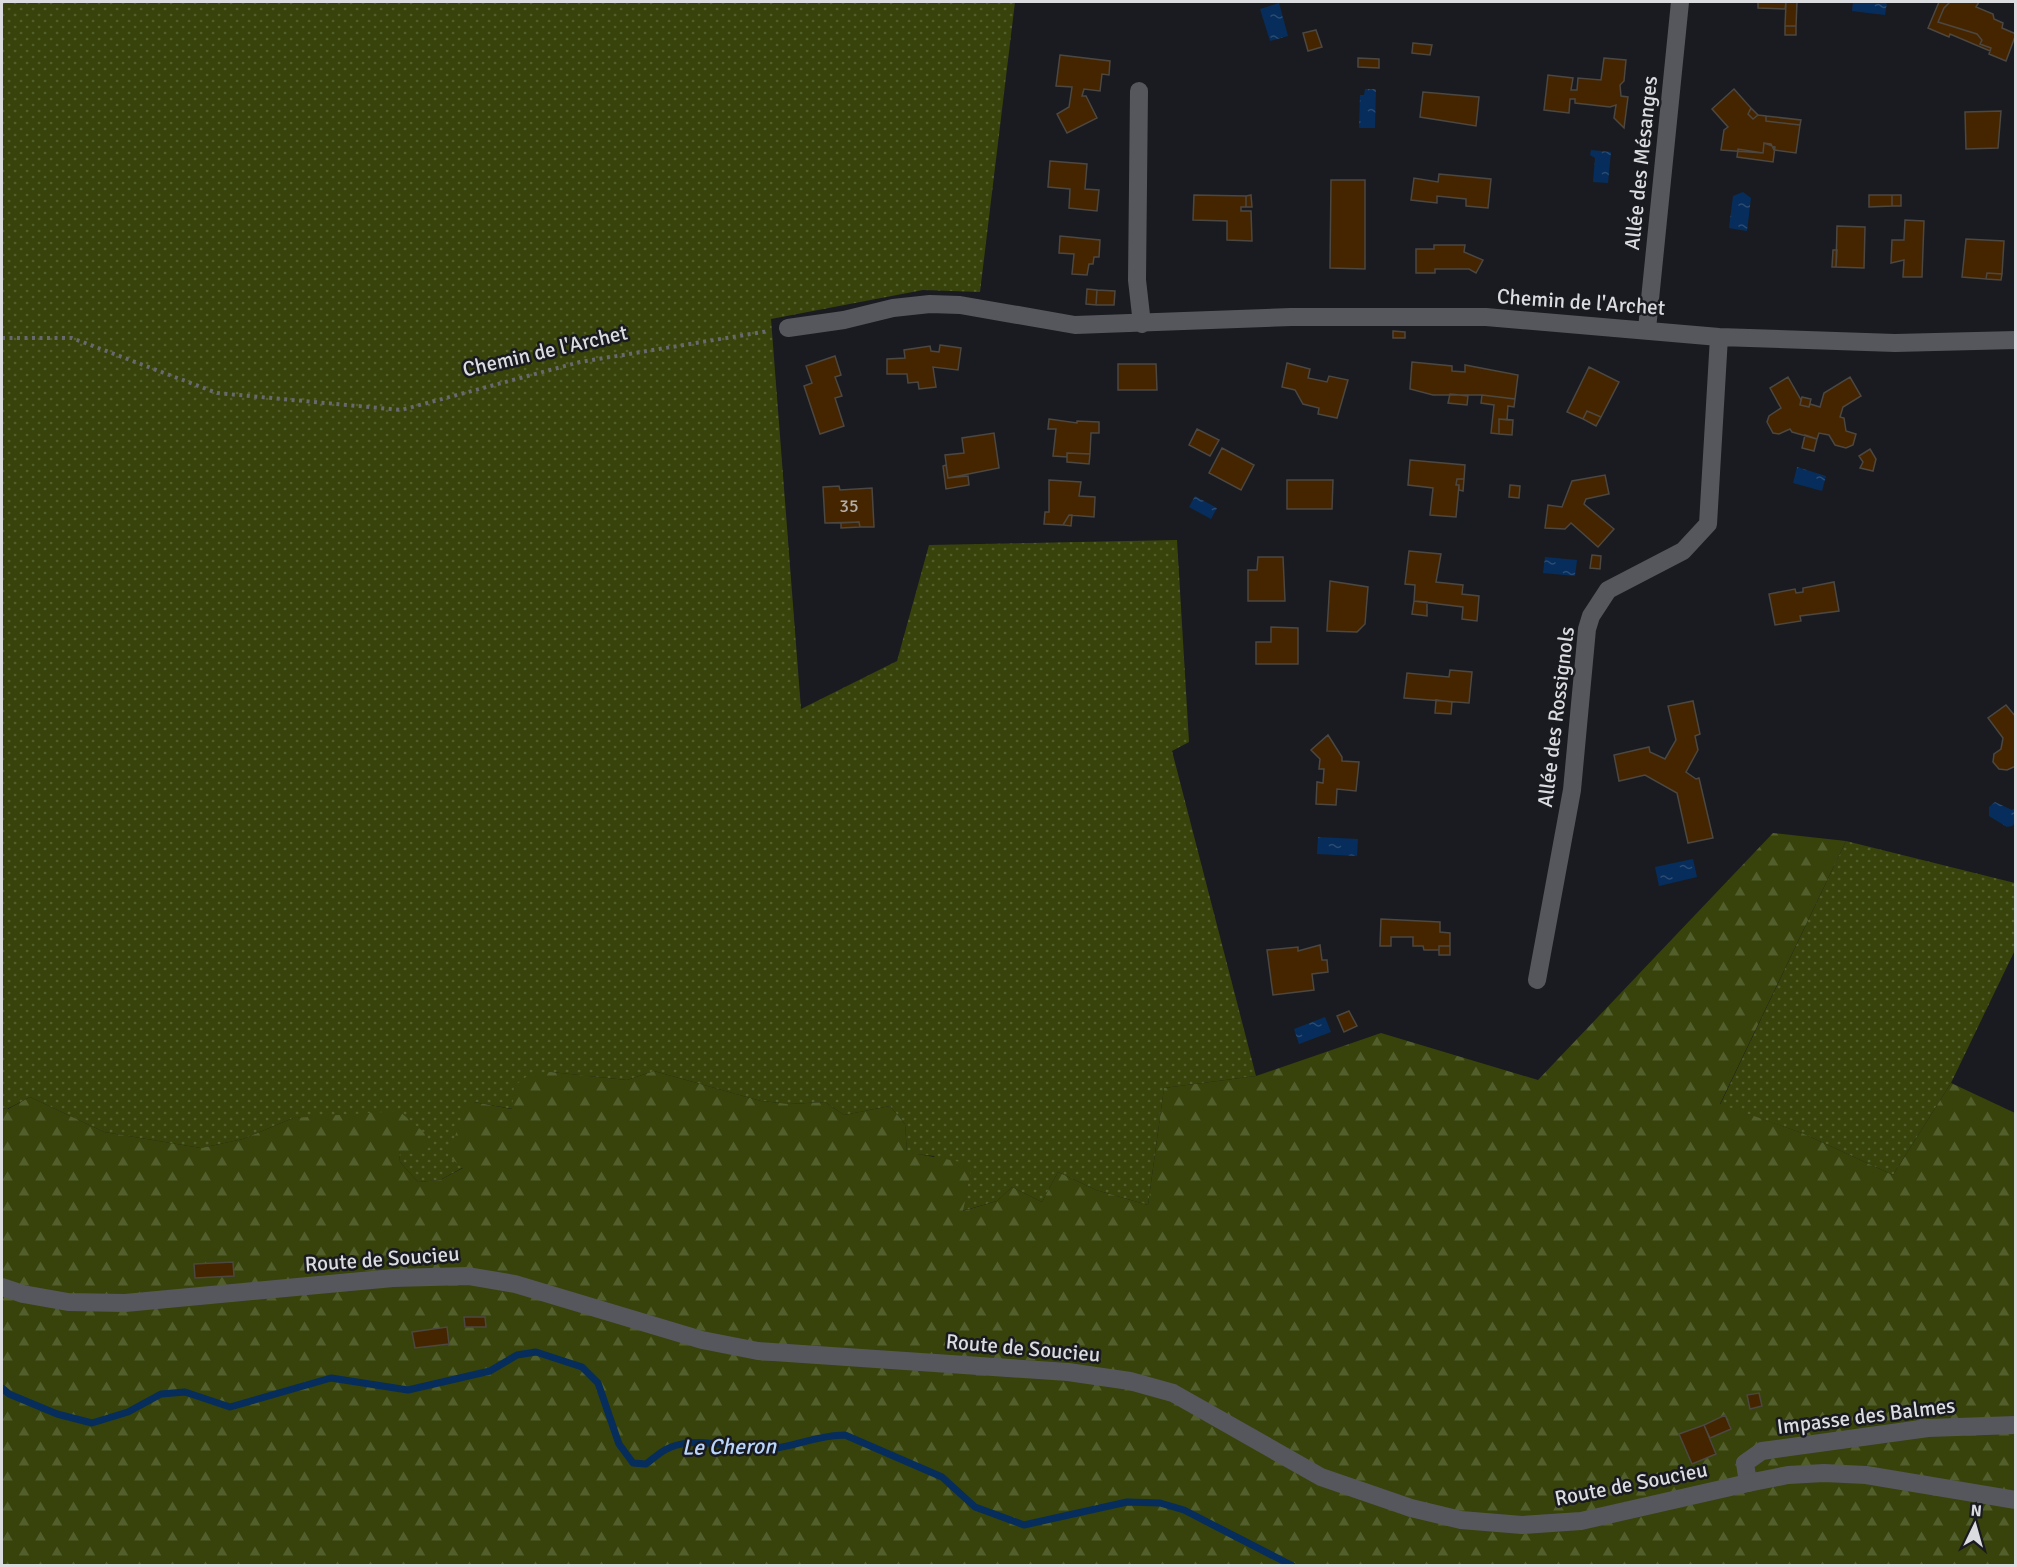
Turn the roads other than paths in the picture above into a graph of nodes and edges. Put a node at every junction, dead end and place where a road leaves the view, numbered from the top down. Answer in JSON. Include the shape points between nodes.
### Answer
{"nodes":[{"id":1,"x":1680,"y":2,"type":"edge"},
{"id":2,"x":1139,"y":91,"type":"dead end"},
{"id":3,"x":1142,"y":324,"type":"junction"},
{"id":4,"x":788,"y":328,"type":"road end"},
{"id":5,"x":1647,"y":329,"type":"junction"},
{"id":6,"x":1719,"y":337,"type":"junction"},
{"id":7,"x":2016,"y":340,"type":"edge"},
{"id":8,"x":1538,"y":980,"type":"dead end"},
{"id":9,"x":2,"y":1287,"type":"edge"},
{"id":10,"x":2016,"y":1425,"type":"edge"},
{"id":11,"x":1748,"y":1483,"type":"junction"},
{"id":12,"x":2016,"y":1500,"type":"edge"}],
"edges":[{"from":1,"to":5,"type":"street","name":"Allée des Mésanges"},
{"from":2,"to":3,"type":"street","via":[[1137,280]]},
{"from":3,"to":4,"type":"street","name":"Chemin de l'Archet","via":[[1075,325],[960,305],[930,304]]},
{"from":3,"to":5,"type":"street","name":"Chemin de l'Archet","via":[[1291,317],[1486,317]]},
{"from":5,"to":6,"type":"street","name":"Chemin de l'Archet"},
{"from":6,"to":7,"type":"street","name":"Chemin de l'Archet","via":[[1895,343]]},
{"from":6,"to":8,"type":"street","name":"Allée des Rossignols","via":[[1708,524],[1683,551],[1608,590],[1587,629],[1572,790]]},
{"from":9,"to":11,"type":"street","name":"Route de Soucieu","via":[[68,1302],[125,1303],[393,1278],[468,1276],[515,1284],[702,1340],[758,1351],[1068,1372],[1130,1381],[1173,1393],[1320,1477],[1411,1509],[1461,1520],[1522,1525],[1581,1521]]},
{"from":10,"to":11,"type":"street","name":"Impasse des Balmes","via":[[1928,1428],[1762,1451],[1745,1463]]},
{"from":11,"to":12,"type":"street","name":"Route de Soucieu","via":[[1788,1475],[1866,1475]]}]}
